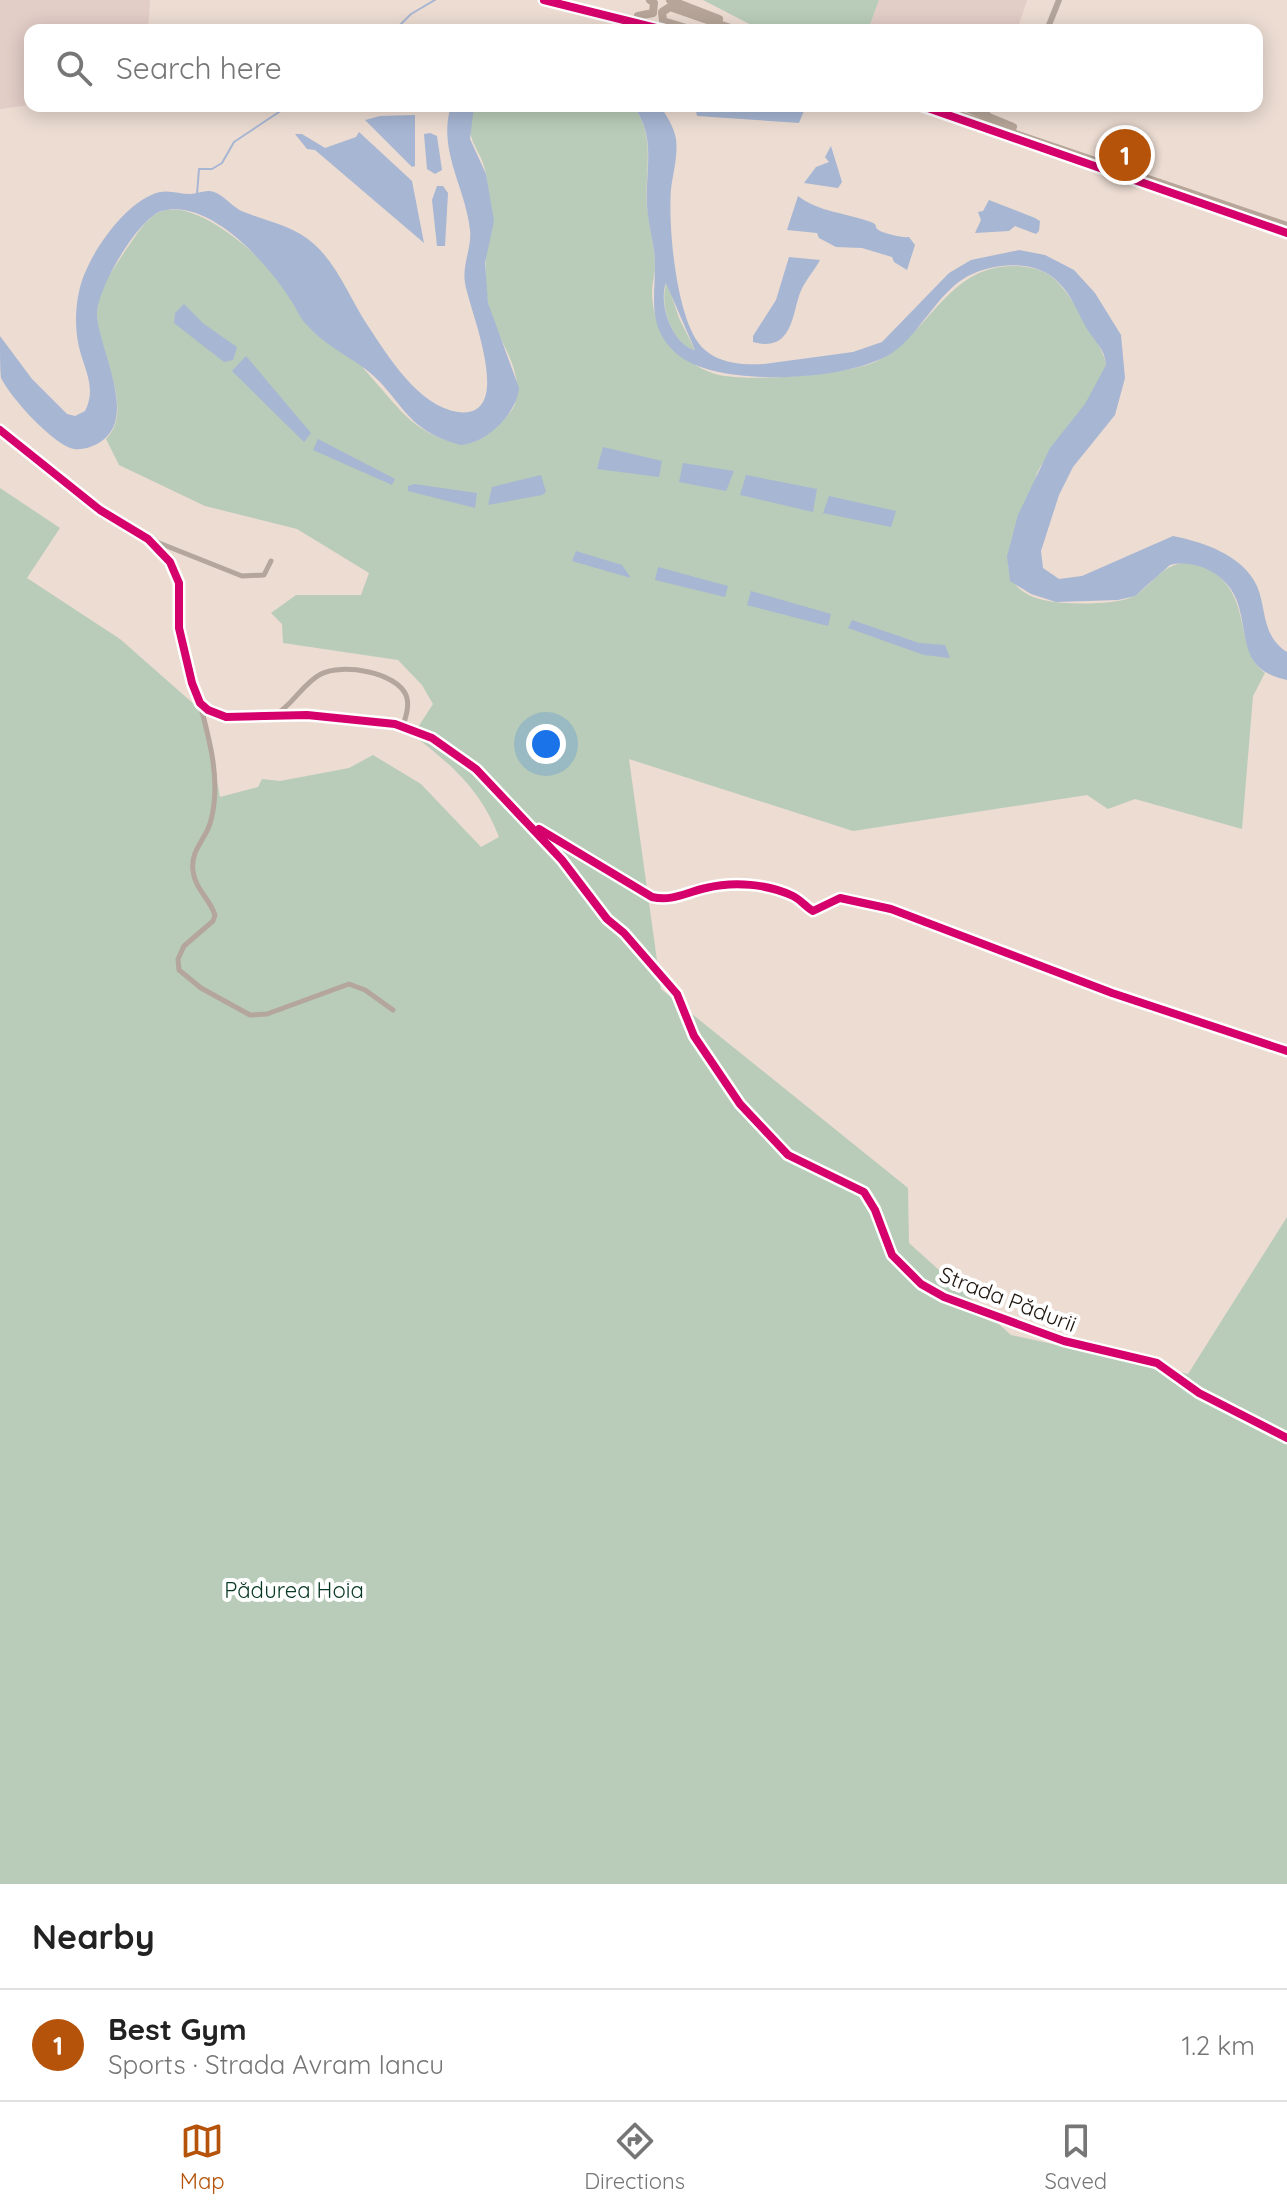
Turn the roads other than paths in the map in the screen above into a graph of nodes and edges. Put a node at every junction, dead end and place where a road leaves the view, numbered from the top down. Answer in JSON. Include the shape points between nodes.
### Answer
{"nodes":[{"id":1,"x":552,"y":0,"type":"edge"},
{"id":2,"x":650,"y":0,"type":"edge"},
{"id":3,"x":670,"y":0,"type":"edge"},
{"id":4,"x":1059,"y":0,"type":"edge"},
{"id":5,"x":609,"y":14,"type":"junction"},
{"id":6,"x":649,"y":24,"type":"edge"},
{"id":7,"x":673,"y":24,"type":"edge"},
{"id":8,"x":719,"y":24,"type":"edge"},
{"id":9,"x":730,"y":24,"type":"edge"},
{"id":10,"x":1049,"y":24,"type":"edge"},
{"id":11,"x":952,"y":112,"type":"edge"},
{"id":12,"x":981,"y":112,"type":"edge"},
{"id":13,"x":1063,"y":148,"type":"junction"},
{"id":14,"x":1287,"y":226,"type":"edge"},
{"id":15,"x":0,"y":430,"type":"edge"},
{"id":16,"x":148,"y":539,"type":"junction"},
{"id":17,"x":271,"y":561,"type":"dead end"},
{"id":18,"x":200,"y":703,"type":"junction"},
{"id":19,"x":275,"y":715,"type":"junction"},
{"id":20,"x":403,"y":726,"type":"junction"},
{"id":21,"x":532,"y":832,"type":"junction"},
{"id":22,"x":393,"y":1010,"type":"dead end"},
{"id":23,"x":1287,"y":1050,"type":"edge"},
{"id":24,"x":1287,"y":1438,"type":"edge"}],
"edges":[{"from":1,"to":5,"type":"main road"},
{"from":2,"to":5,"type":"main road","via":[[654,7],[649,16]]},
{"from":3,"to":9,"type":"main road"},
{"from":4,"to":10,"type":"street"},
{"from":5,"to":6,"type":"main road"},
{"from":7,"to":8,"type":"main road","via":[[663,21],[662,12],[670,7]]},
{"from":11,"to":13,"type":"main road"},
{"from":12,"to":13,"type":"main road"},
{"from":13,"to":14,"type":"main road"},
{"from":15,"to":16,"type":"street","via":[[100,510]]},
{"from":16,"to":17,"type":"street","via":[[242,576],[264,575]]},
{"from":16,"to":18,"type":"street","via":[[178,576],[179,628]]},
{"from":18,"to":19,"type":"street","name":"Strada Pădurii","via":[[226,717]]},
{"from":18,"to":22,"type":"street","via":[[216,794],[193,870],[215,915],[184,946],[179,970],[250,1015],[267,1014],[349,984]]},
{"from":19,"to":20,"type":"street","name":"Strada Pădurii"},
{"from":19,"to":20,"type":"street","via":[[320,674],[356,672],[381,675],[399,686],[407,696]]},
{"from":20,"to":21,"type":"street","name":"Strada Pădurii","via":[[432,738],[472,766]]},
{"from":21,"to":23,"type":"street","name":"Strada Pădurii","via":[[549,832],[652,897],[757,885],[791,895],[812,910],[840,898],[875,906]]},
{"from":21,"to":24,"type":"street","name":"Strada Pădurii","via":[[677,994],[694,1036],[740,1104],[788,1155],[864,1192],[892,1255],[921,1284],[1064,1341],[1157,1363],[1199,1393]]}]}
